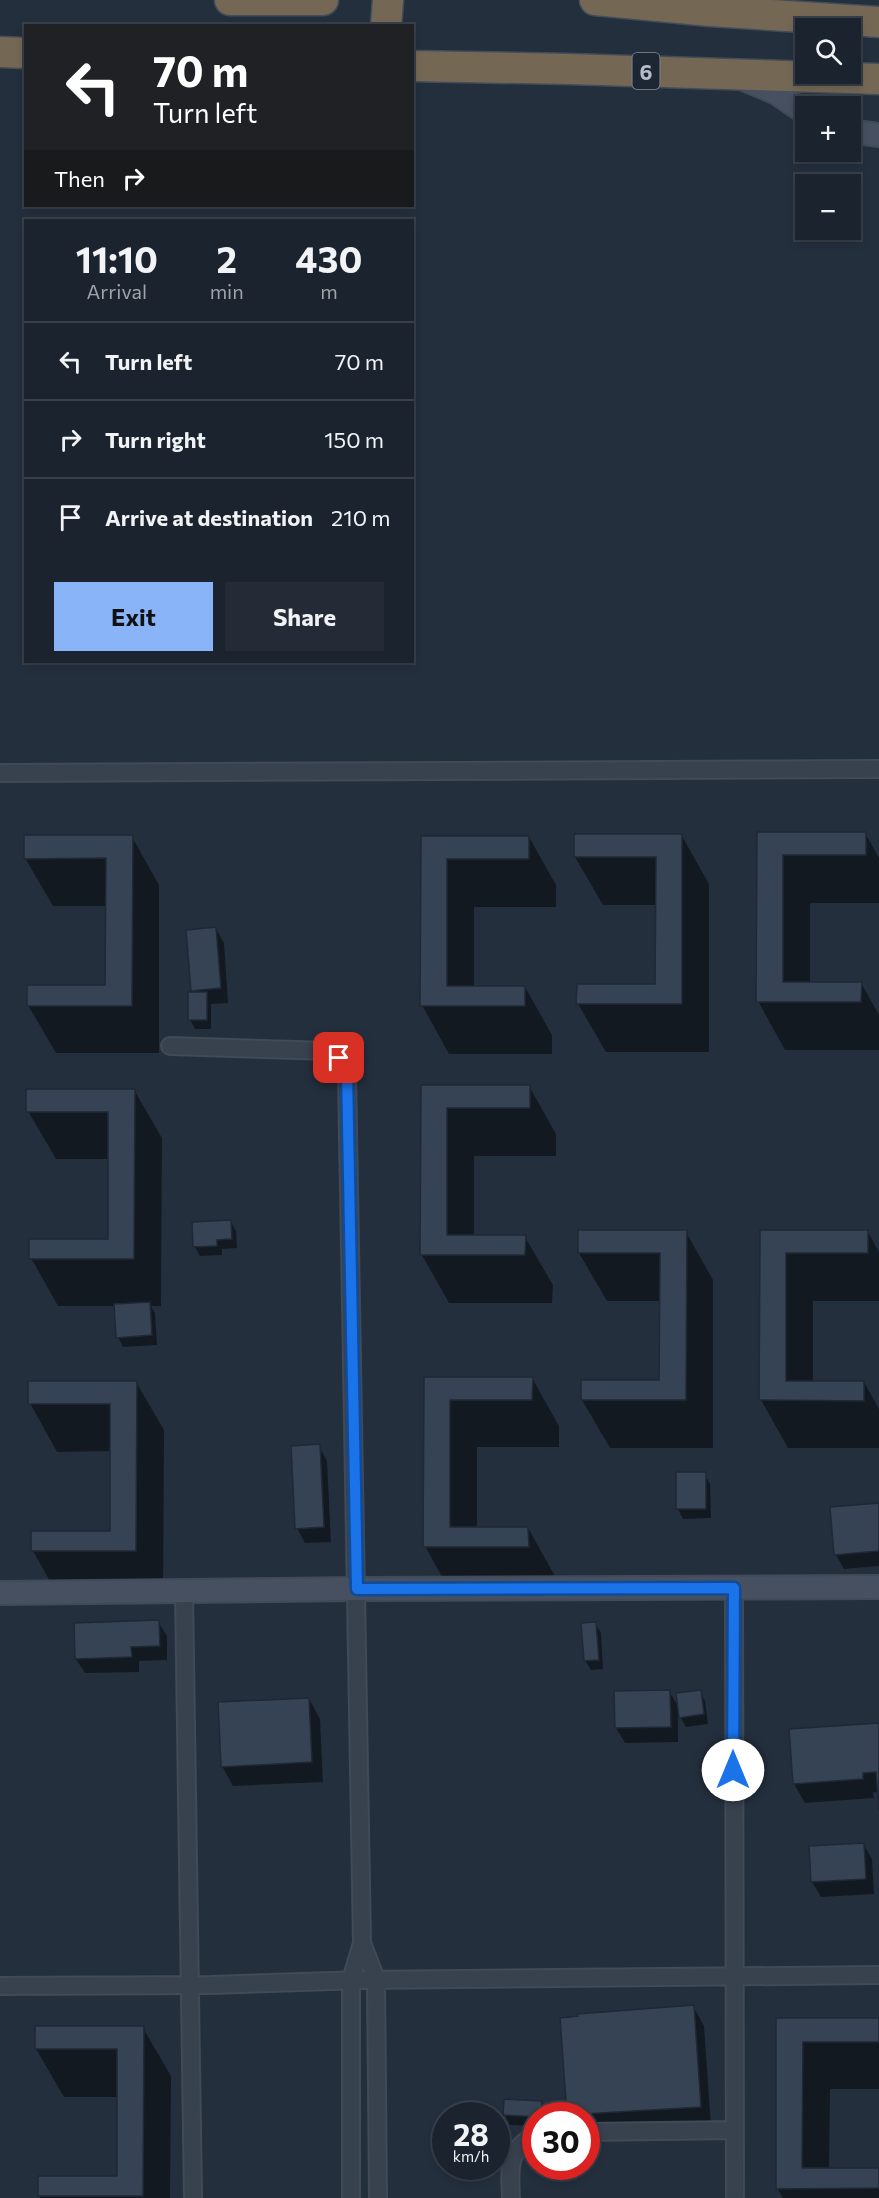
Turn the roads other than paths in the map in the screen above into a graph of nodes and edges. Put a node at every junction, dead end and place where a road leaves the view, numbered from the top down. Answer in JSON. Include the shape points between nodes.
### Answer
{"nodes":[{"id":1,"x":230,"y":0,"type":"edge"},
{"id":2,"x":323,"y":0,"type":"edge"},
{"id":3,"x":388,"y":0,"type":"edge"},
{"id":4,"x":595,"y":0,"type":"edge"},
{"id":5,"x":262,"y":1,"type":"edge"},
{"id":6,"x":879,"y":22,"type":"edge"},
{"id":7,"x":386,"y":24,"type":"edge"},
{"id":8,"x":0,"y":52,"type":"edge"},
{"id":9,"x":24,"y":53,"type":"edge"},
{"id":10,"x":414,"y":66,"type":"edge"},
{"id":11,"x":729,"y":73,"type":"junction"},
{"id":12,"x":879,"y":79,"type":"edge"},
{"id":13,"x":795,"y":105,"type":"edge"},
{"id":14,"x":861,"y":133,"type":"edge"},
{"id":15,"x":879,"y":135,"type":"edge"},
{"id":16,"x":879,"y":769,"type":"edge"},
{"id":17,"x":0,"y":773,"type":"edge"},
{"id":18,"x":170,"y":1046,"type":"dead end"},
{"id":19,"x":879,"y":1587,"type":"edge"},
{"id":20,"x":734,"y":1588,"type":"junction"},
{"id":21,"x":357,"y":1589,"type":"junction"},
{"id":22,"x":184,"y":1592,"type":"junction"},
{"id":23,"x":0,"y":1593,"type":"edge"},
{"id":24,"x":362,"y":1943,"type":"junction"},
{"id":25,"x":879,"y":1975,"type":"edge"},
{"id":26,"x":733,"y":1976,"type":"junction"},
{"id":27,"x":376,"y":1979,"type":"junction"},
{"id":28,"x":351,"y":1980,"type":"junction"},
{"id":29,"x":192,"y":1985,"type":"junction"},
{"id":30,"x":0,"y":1986,"type":"edge"},
{"id":31,"x":734,"y":2130,"type":"junction"},
{"id":32,"x":600,"y":2132,"type":"edge"},
{"id":33,"x":522,"y":2144,"type":"edge"},
{"id":34,"x":193,"y":2198,"type":"edge"},
{"id":35,"x":351,"y":2198,"type":"edge"},
{"id":36,"x":378,"y":2198,"type":"edge"},
{"id":37,"x":511,"y":2198,"type":"edge"},
{"id":38,"x":735,"y":2198,"type":"edge"}],
"edges":[{"from":1,"to":5,"type":"highway"},
{"from":2,"to":5,"type":"highway"},
{"from":3,"to":7,"type":"highway"},
{"from":4,"to":6,"type":"highway"},
{"from":8,"to":9,"type":"highway"},
{"from":10,"to":11,"type":"highway","number":"6"},
{"from":11,"to":12,"type":"highway","number":"6"},
{"from":11,"to":13,"type":"street"},
{"from":14,"to":15,"type":"street"},
{"from":16,"to":17,"type":"street"},
{"from":18,"to":21,"type":"street","via":[[329,1051],[339,1058],[347,1073]]},
{"from":19,"to":20,"type":"street"},
{"from":20,"to":21,"type":"street"},
{"from":20,"to":26,"type":"street"},
{"from":21,"to":22,"type":"street"},
{"from":21,"to":24,"type":"street"},
{"from":22,"to":23,"type":"street"},
{"from":22,"to":29,"type":"street"},
{"from":24,"to":27,"type":"street"},
{"from":24,"to":28,"type":"street"},
{"from":25,"to":26,"type":"street"},
{"from":26,"to":27,"type":"street"},
{"from":26,"to":31,"type":"street"},
{"from":27,"to":28,"type":"street"},
{"from":27,"to":36,"type":"street"},
{"from":28,"to":29,"type":"street"},
{"from":28,"to":35,"type":"street"},
{"from":29,"to":30,"type":"street"},
{"from":29,"to":34,"type":"street"},
{"from":31,"to":32,"type":"street"},
{"from":31,"to":38,"type":"street"},
{"from":33,"to":37,"type":"street","via":[[510,2163]]}]}
